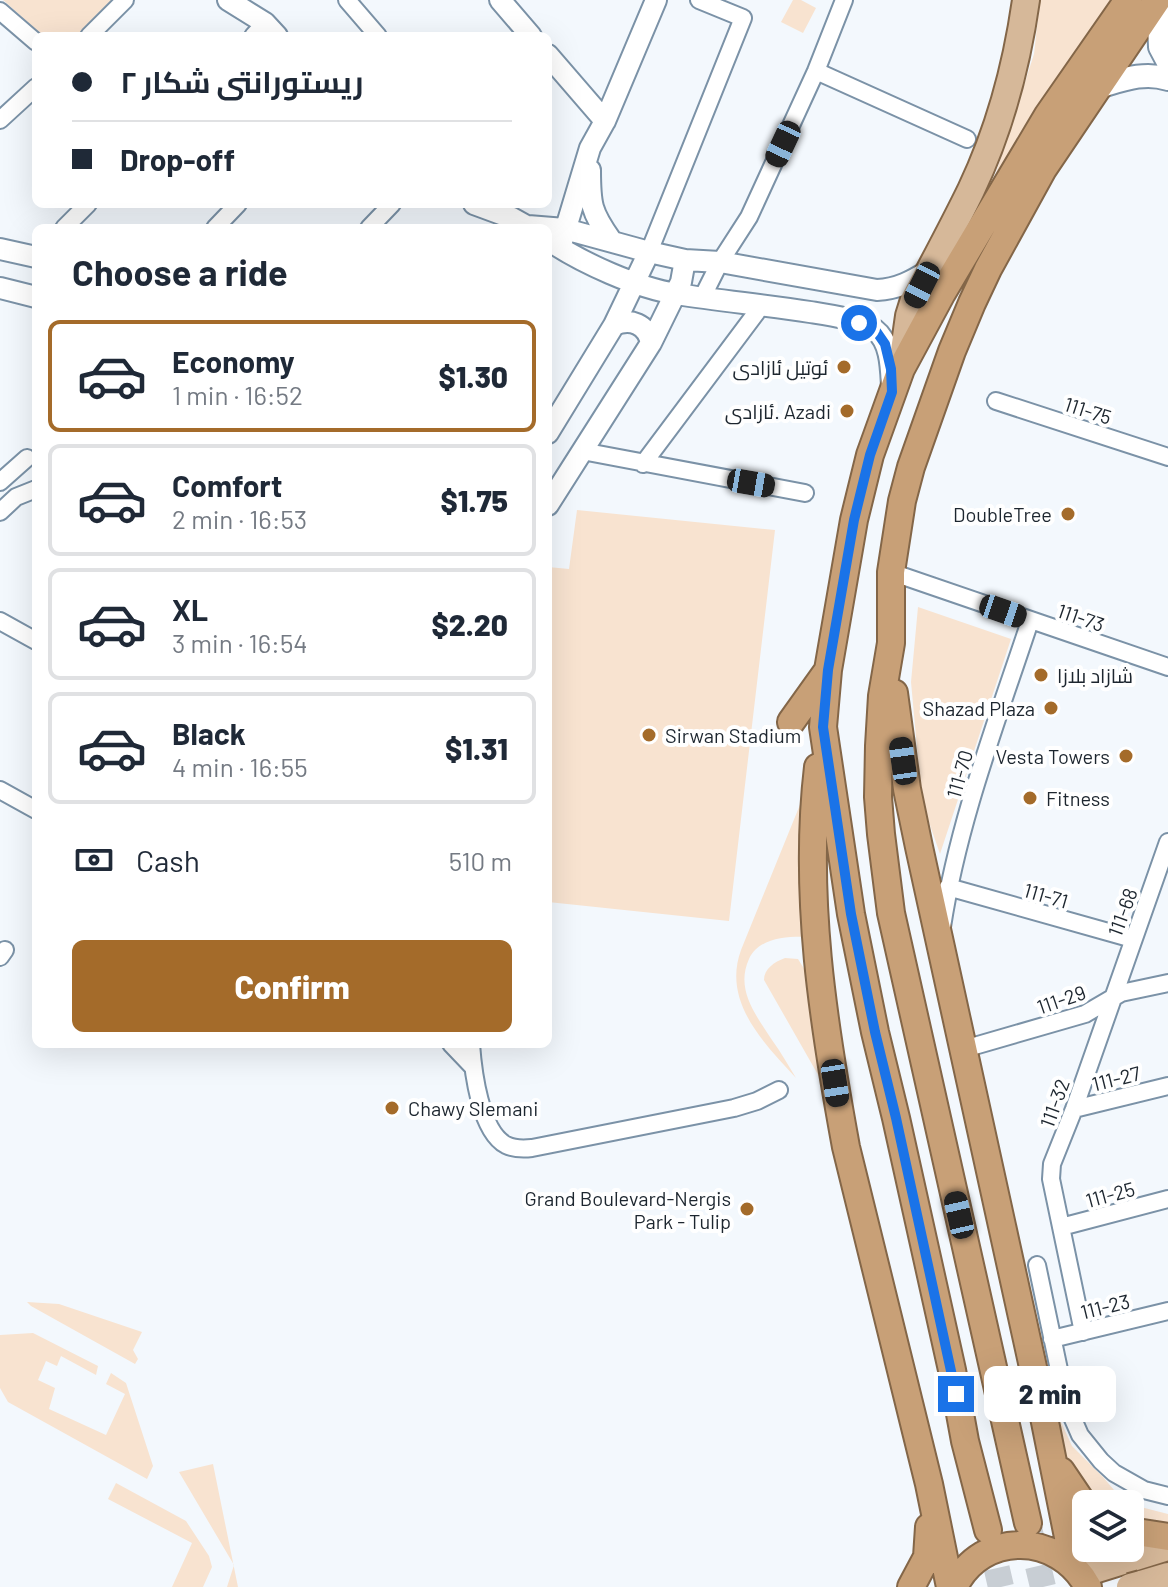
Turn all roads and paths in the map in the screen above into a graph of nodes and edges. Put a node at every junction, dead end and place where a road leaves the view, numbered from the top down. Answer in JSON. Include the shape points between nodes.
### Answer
{"nodes":[{"id":1,"x":125,"y":0,"type":"edge"},
{"id":2,"x":228,"y":0,"type":"edge"},
{"id":3,"x":347,"y":0,"type":"edge"},
{"id":4,"x":500,"y":0,"type":"edge"},
{"id":5,"x":699,"y":0,"type":"edge"},
{"id":6,"x":844,"y":0,"type":"edge"},
{"id":7,"x":1026,"y":0,"type":"edge"},
{"id":8,"x":1128,"y":0,"type":"edge"},
{"id":9,"x":1157,"y":0,"type":"edge"},
{"id":10,"x":655,"y":1,"type":"edge"},
{"id":11,"x":0,"y":11,"type":"edge"},
{"id":12,"x":93,"y":32,"type":"edge"},
{"id":13,"x":265,"y":32,"type":"edge"},
{"id":14,"x":375,"y":32,"type":"edge"},
{"id":15,"x":528,"y":32,"type":"edge"},
{"id":16,"x":32,"y":39,"type":"edge"},
{"id":17,"x":552,"y":60,"type":"edge"},
{"id":18,"x":1168,"y":62,"type":"edge"},
{"id":19,"x":816,"y":71,"type":"junction"},
{"id":20,"x":1168,"y":79,"type":"edge"},
{"id":21,"x":1098,"y":87,"type":"junction"},
{"id":22,"x":32,"y":91,"type":"edge"},
{"id":23,"x":0,"y":120,"type":"edge"},
{"id":24,"x":605,"y":121,"type":"junction"},
{"id":25,"x":967,"y":139,"type":"dead end"},
{"id":26,"x":590,"y":148,"type":"junction"},
{"id":27,"x":84,"y":208,"type":"edge"},
{"id":28,"x":234,"y":208,"type":"edge"},
{"id":29,"x":388,"y":208,"type":"edge"},
{"id":30,"x":485,"y":208,"type":"edge"},
{"id":31,"x":519,"y":221,"type":"edge"},
{"id":32,"x":68,"y":224,"type":"edge"},
{"id":33,"x":219,"y":224,"type":"edge"},
{"id":34,"x":373,"y":224,"type":"edge"},
{"id":35,"x":558,"y":239,"type":"edge"},
{"id":36,"x":611,"y":240,"type":"junction"},
{"id":37,"x":0,"y":249,"type":"edge"},
{"id":38,"x":649,"y":252,"type":"junction"},
{"id":39,"x":32,"y":256,"type":"edge"},
{"id":40,"x":685,"y":260,"type":"junction"},
{"id":41,"x":720,"y":262,"type":"junction"},
{"id":42,"x":930,"y":270,"type":"junction"},
{"id":43,"x":635,"y":284,"type":"junction"},
{"id":44,"x":0,"y":288,"type":"edge"},
{"id":45,"x":676,"y":294,"type":"junction"},
{"id":46,"x":32,"y":296,"type":"edge"},
{"id":47,"x":703,"y":296,"type":"junction"},
{"id":48,"x":762,"y":305,"type":"junction"},
{"id":49,"x":614,"y":325,"type":"junction"},
{"id":50,"x":651,"y":343,"type":"junction"},
{"id":51,"x":896,"y":380,"type":"junction"},
{"id":52,"x":996,"y":401,"type":"dead end"},
{"id":53,"x":552,"y":421,"type":"edge"},
{"id":54,"x":582,"y":451,"type":"junction"},
{"id":55,"x":1168,"y":457,"type":"edge"},
{"id":56,"x":27,"y":458,"type":"dead end"},
{"id":57,"x":643,"y":464,"type":"junction"},
{"id":58,"x":0,"y":482,"type":"edge"},
{"id":59,"x":32,"y":491,"type":"edge"},
{"id":60,"x":805,"y":493,"type":"dead end"},
{"id":61,"x":552,"y":499,"type":"edge"},
{"id":62,"x":0,"y":512,"type":"edge"},
{"id":63,"x":891,"y":572,"type":"junction"},
{"id":64,"x":0,"y":621,"type":"edge"},
{"id":65,"x":1030,"y":621,"type":"junction"},
{"id":66,"x":32,"y":639,"type":"edge"},
{"id":67,"x":891,"y":643,"type":"junction"},
{"id":68,"x":1168,"y":667,"type":"edge"},
{"id":69,"x":828,"y":670,"type":"junction"},
{"id":70,"x":791,"y":722,"type":"dead end"},
{"id":71,"x":823,"y":727,"type":"junction"},
{"id":72,"x":0,"y":790,"type":"edge"},
{"id":73,"x":32,"y":808,"type":"edge"},
{"id":74,"x":1168,"y":842,"type":"edge"},
{"id":75,"x":948,"y":887,"type":"junction"},
{"id":76,"x":1133,"y":939,"type":"junction"},
{"id":77,"x":940,"y":942,"type":"junction"},
{"id":78,"x":1168,"y":983,"type":"edge"},
{"id":79,"x":1114,"y":996,"type":"junction"},
{"id":80,"x":455,"y":1048,"type":"edge"},
{"id":81,"x":471,"y":1048,"type":"edge"},
{"id":82,"x":964,"y":1049,"type":"junction"},
{"id":83,"x":472,"y":1066,"type":"junction"},
{"id":84,"x":1168,"y":1086,"type":"edge"},
{"id":85,"x":779,"y":1090,"type":"dead end"},
{"id":86,"x":1074,"y":1109,"type":"junction"},
{"id":87,"x":1168,"y":1199,"type":"edge"},
{"id":88,"x":1061,"y":1227,"type":"junction"},
{"id":89,"x":1037,"y":1265,"type":"dead end"},
{"id":90,"x":1168,"y":1311,"type":"edge"},
{"id":91,"x":1083,"y":1332,"type":"junction"},
{"id":92,"x":1052,"y":1339,"type":"junction"},
{"id":93,"x":992,"y":1361,"type":"junction"},
{"id":94,"x":952,"y":1370,"type":"junction"},
{"id":95,"x":1008,"y":1430,"type":"junction"},
{"id":96,"x":965,"y":1441,"type":"junction"},
{"id":97,"x":1052,"y":1457,"type":"junction"},
{"id":98,"x":929,"y":1484,"type":"junction"},
{"id":99,"x":1074,"y":1490,"type":"edge"},
{"id":100,"x":1168,"y":1496,"type":"edge"},
{"id":101,"x":1028,"y":1523,"type":"tunnel mouth"},
{"id":102,"x":988,"y":1530,"type":"tunnel mouth"},
{"id":103,"x":1144,"y":1533,"type":"edge"},
{"id":104,"x":1168,"y":1537,"type":"edge"},
{"id":105,"x":1157,"y":1551,"type":"edge"},
{"id":106,"x":1081,"y":1576,"type":"edge"},
{"id":107,"x":1168,"y":1576,"type":"edge"},
{"id":108,"x":1134,"y":1586,"type":"edge"},
{"id":109,"x":911,"y":1587,"type":"edge"},
{"id":110,"x":952,"y":1587,"type":"edge"}],
"edges":[{"from":1,"to":12,"type":"street"},
{"from":2,"to":13,"type":"street"},
{"from":3,"to":14,"type":"street"},
{"from":4,"to":15,"type":"street"},
{"from":5,"to":38,"type":"street","via":[[743,18]]},
{"from":6,"to":19,"type":"street"},
{"from":7,"to":42,"type":"main road","via":[[992,139]]},
{"from":8,"to":51,"type":"highway","via":[[1048,115]]},
{"from":9,"to":18,"type":"main road","via":[[1160,47]]},
{"from":9,"to":21,"type":"highway"},
{"from":10,"to":24,"type":"street"},
{"from":11,"to":16,"type":"street"},
{"from":17,"to":24,"type":"street"},
{"from":19,"to":25,"type":"street"},
{"from":19,"to":41,"type":"street","via":[[749,217]]},
{"from":20,"to":21,"type":"main road","via":[[1139,76]]},
{"from":21,"to":63,"type":"highway","via":[[1025,201],[972,303],[911,467]]},
{"from":22,"to":23,"type":"street"},
{"from":24,"to":26,"type":"street"},
{"from":26,"to":35,"type":"street"},
{"from":26,"to":36,"type":"street","via":[[592,208]]},
{"from":27,"to":32,"type":"street"},
{"from":28,"to":33,"type":"street"},
{"from":29,"to":34,"type":"street"},
{"from":30,"to":31,"type":"street"},
{"from":35,"to":36,"type":"street"},
{"from":35,"to":43,"type":"street"},
{"from":36,"to":38,"type":"street"},
{"from":37,"to":39,"type":"street"},
{"from":38,"to":40,"type":"street"},
{"from":38,"to":43,"type":"street"},
{"from":40,"to":41,"type":"street"},
{"from":40,"to":45,"type":"street"},
{"from":41,"to":42,"type":"street","via":[[877,290],[902,286]]},
{"from":41,"to":47,"type":"street"},
{"from":42,"to":51,"type":"main road","via":[[909,316]]},
{"from":43,"to":45,"type":"street"},
{"from":43,"to":49,"type":"street"},
{"from":44,"to":46,"type":"street"},
{"from":45,"to":47,"type":"street"},
{"from":45,"to":50,"type":"street"},
{"from":47,"to":48,"type":"street"},
{"from":48,"to":51,"type":"street","via":[[839,317],[876,331]]},
{"from":48,"to":57,"type":"street"},
{"from":49,"to":50,"type":"street","via":[[623,321],[642,326]]},
{"from":49,"to":53,"type":"street"},
{"from":50,"to":54,"type":"street"},
{"from":51,"to":69,"type":"highway","via":[[854,520]]},
{"from":52,"to":55,"type":"street","name":"111-75"},
{"from":54,"to":57,"type":"street"},
{"from":54,"to":61,"type":"street"},
{"from":56,"to":58,"type":"street"},
{"from":57,"to":60,"type":"street"},
{"from":59,"to":62,"type":"street"},
{"from":63,"to":65,"type":"street","name":"111-73"},
{"from":63,"to":67,"type":"highway"},
{"from":64,"to":66,"type":"street"},
{"from":65,"to":68,"type":"street","name":"111-73"},
{"from":65,"to":75,"type":"street","name":"111-70"},
{"from":67,"to":77,"type":"highway","via":[[907,789]]},
{"from":67,"to":93,"type":"highway","via":[[882,696],[878,797],[891,913]]},
{"from":69,"to":70,"type":"highway"},
{"from":69,"to":71,"type":"highway"},
{"from":71,"to":94,"type":"highway","via":[[851,914]]},
{"from":71,"to":98,"type":"highway","via":[[812,898],[822,997],[846,1147]]},
{"from":72,"to":73,"type":"street"},
{"from":74,"to":76,"type":"street","name":"111-68"},
{"from":75,"to":76,"type":"street","name":"111-71"},
{"from":75,"to":77,"type":"street","name":"111-70"},
{"from":76,"to":79,"type":"street","name":"111-68"},
{"from":77,"to":82,"type":"highway"},
{"from":78,"to":79,"type":"street","name":"111-29"},
{"from":79,"to":82,"type":"street","name":"111-29","via":[[1085,1014]]},
{"from":79,"to":86,"type":"street","name":"111-32"},
{"from":80,"to":83,"type":"street"},
{"from":81,"to":83,"type":"street"},
{"from":82,"to":97,"type":"highway"},
{"from":83,"to":85,"type":"street","via":[[494,1133],[506,1145],[523,1149],[734,1108]]},
{"from":84,"to":86,"type":"street","name":"111-27"},
{"from":86,"to":88,"type":"street","name":"111-32","via":[[1051,1172]]},
{"from":87,"to":88,"type":"street","name":"111-25"},
{"from":88,"to":91,"type":"street","name":"111-32"},
{"from":89,"to":92,"type":"street"},
{"from":90,"to":91,"type":"street","name":"111-23"},
{"from":91,"to":92,"type":"street","name":"111-23"},
{"from":92,"to":100,"type":"street","via":[[1066,1403],[1090,1449],[1128,1482]]},
{"from":93,"to":94,"type":"highway","via":[[987,1376],[976,1382],[962,1380]]},
{"from":93,"to":95,"type":"highway"},
{"from":94,"to":96,"type":"highway"},
{"from":95,"to":96,"type":"highway","via":[[998,1418],[983,1414],[968,1424]]},
{"from":95,"to":101,"type":"highway"},
{"from":96,"to":102,"type":"highway"},
{"from":97,"to":99,"type":"highway"},
{"from":97,"to":106,"type":"highway"},
{"from":98,"to":109,"type":"highway","via":[[927,1557]]},
{"from":98,"to":110,"type":"highway"},
{"from":103,"to":104,"type":"highway"},
{"from":105,"to":106,"type":"main road"},
{"from":105,"to":108,"type":"main road","via":[[1134,1571]]},
{"from":106,"to":110,"type":"highway","via":[[1054,1552],[1005,1546],[972,1563]]},
{"from":107,"to":108,"type":"main road"}]}
